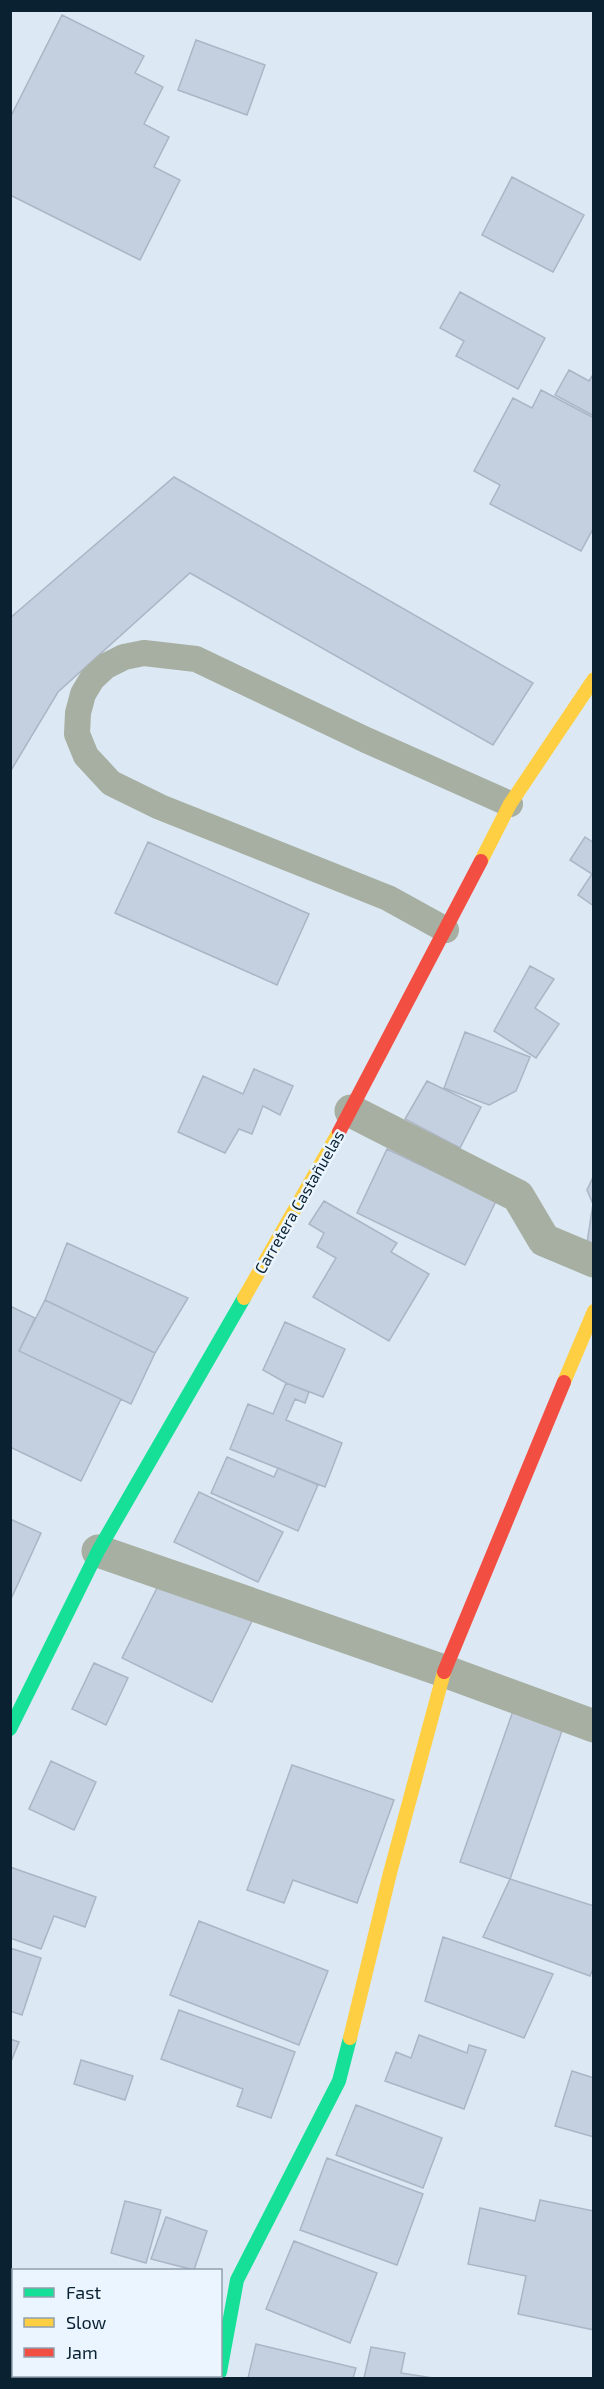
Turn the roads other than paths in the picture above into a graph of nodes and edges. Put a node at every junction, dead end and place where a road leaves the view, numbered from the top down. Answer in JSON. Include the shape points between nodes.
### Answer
{"nodes":[{"id":1,"x":594,"y":679,"type":"edge"},
{"id":2,"x":510,"y":804,"type":"junction"},
{"id":3,"x":446,"y":930,"type":"junction"},
{"id":4,"x":351,"y":1110,"type":"junction"},
{"id":5,"x":594,"y":1261,"type":"edge"},
{"id":6,"x":594,"y":1311,"type":"edge"},
{"id":7,"x":98,"y":1551,"type":"junction"},
{"id":8,"x":444,"y":1671,"type":"junction"},
{"id":9,"x":594,"y":1726,"type":"edge"},
{"id":10,"x":10,"y":1730,"type":"edge"},
{"id":11,"x":222,"y":2364,"type":"edge"}],
"edges":[{"from":1,"to":2,"type":"street","name":"Carretera Castañuelas"},
{"from":2,"to":3,"type":"street","name":"Carretera Castañuelas"},
{"from":2,"to":3,"type":"lane","via":[[196,659],[144,653],[124,657],[106,666],[83,694],[77,734],[86,756],[111,783],[160,807],[388,898]]},
{"from":3,"to":4,"type":"street","name":"Carretera Castañuelas"},
{"from":4,"to":5,"type":"street","via":[[518,1196],[544,1240]]},
{"from":4,"to":7,"type":"street","name":"Carretera Castañuelas"},
{"from":6,"to":8,"type":"street"},
{"from":7,"to":8,"type":"street"},
{"from":7,"to":10,"type":"street","name":"Carretera Castañuelas"},
{"from":8,"to":9,"type":"street"},
{"from":8,"to":11,"type":"street","via":[[339,2081],[237,2280]]}]}
